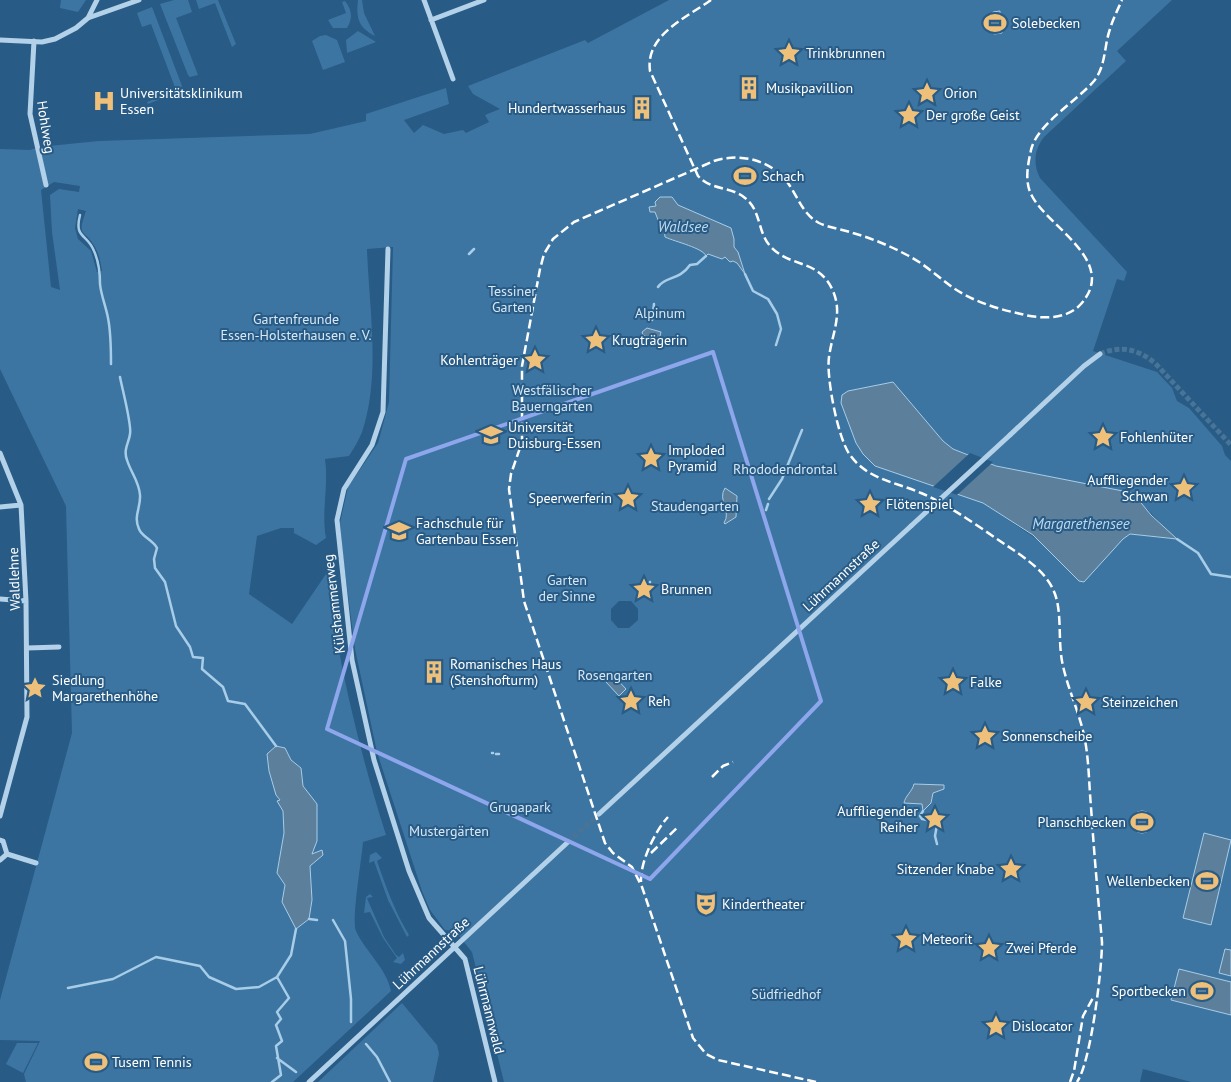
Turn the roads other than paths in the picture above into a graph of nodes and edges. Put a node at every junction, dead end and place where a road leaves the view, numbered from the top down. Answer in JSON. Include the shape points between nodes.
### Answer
{"nodes":[{"id":1,"x":97,"y":0,"type":"edge"},
{"id":2,"x":139,"y":0,"type":"edge"},
{"id":3,"x":424,"y":0,"type":"edge"},
{"id":4,"x":484,"y":0,"type":"edge"},
{"id":5,"x":88,"y":18,"type":"junction"},
{"id":6,"x":431,"y":20,"type":"junction"},
{"id":7,"x":0,"y":40,"type":"edge"},
{"id":8,"x":34,"y":41,"type":"junction"},
{"id":9,"x":453,"y":79,"type":"dead end"},
{"id":10,"x":46,"y":185,"type":"dead end"},
{"id":11,"x":388,"y":249,"type":"dead end"},
{"id":12,"x":1100,"y":354,"type":"tunnel mouth"},
{"id":13,"x":0,"y":452,"type":"edge"},
{"id":14,"x":21,"y":505,"type":"junction"},
{"id":15,"x":0,"y":507,"type":"edge"},
{"id":16,"x":0,"y":599,"type":"edge"},
{"id":17,"x":26,"y":601,"type":"junction"},
{"id":18,"x":59,"y":647,"type":"dead end"},
{"id":19,"x":27,"y":648,"type":"junction"},
{"id":20,"x":599,"y":814,"type":"tunnel mouth"},
{"id":21,"x":0,"y":816,"type":"edge"},
{"id":22,"x":0,"y":840,"type":"edge"},
{"id":23,"x":568,"y":842,"type":"tunnel mouth"},
{"id":24,"x":7,"y":854,"type":"junction"},
{"id":25,"x":0,"y":860,"type":"edge"},
{"id":26,"x":36,"y":863,"type":"dead end"},
{"id":27,"x":454,"y":947,"type":"junction"},
{"id":28,"x":309,"y":1082,"type":"edge"},
{"id":29,"x":495,"y":1082,"type":"edge"}],
"edges":[{"from":1,"to":5,"type":"street"},
{"from":2,"to":5,"type":"street"},
{"from":3,"to":6,"type":"street"},
{"from":4,"to":6,"type":"street"},
{"from":5,"to":8,"type":"street","via":[[60,36]]},
{"from":6,"to":9,"type":"street"},
{"from":7,"to":8,"type":"street"},
{"from":8,"to":10,"type":"street","name":"Hohlweg","via":[[30,114]]},
{"from":11,"to":27,"type":"street","name":"Külshammerweg","via":[[385,401],[372,445],[349,478],[339,501],[336,520],[340,563],[352,660],[374,760],[424,910]]},
{"from":12,"to":20,"type":"street","name":"Lührmannstraße","bridge":true},
{"from":13,"to":14,"type":"street","name":"Waldlehne"},
{"from":14,"to":15,"type":"street"},
{"from":14,"to":17,"type":"street","name":"Waldlehne"},
{"from":16,"to":17,"type":"street"},
{"from":17,"to":19,"type":"street","name":"Waldlehne"},
{"from":18,"to":19,"type":"street"},
{"from":19,"to":21,"type":"street","name":"Waldlehne","via":[[27,717]]},
{"from":22,"to":24,"type":"street"},
{"from":23,"to":27,"type":"street","name":"Lührmannstraße"},
{"from":24,"to":25,"type":"street"},
{"from":24,"to":26,"type":"street"},
{"from":27,"to":28,"type":"street","name":"Lührmannstraße"},
{"from":27,"to":29,"type":"street","name":"Lührmannwald","via":[[465,960]]}]}
